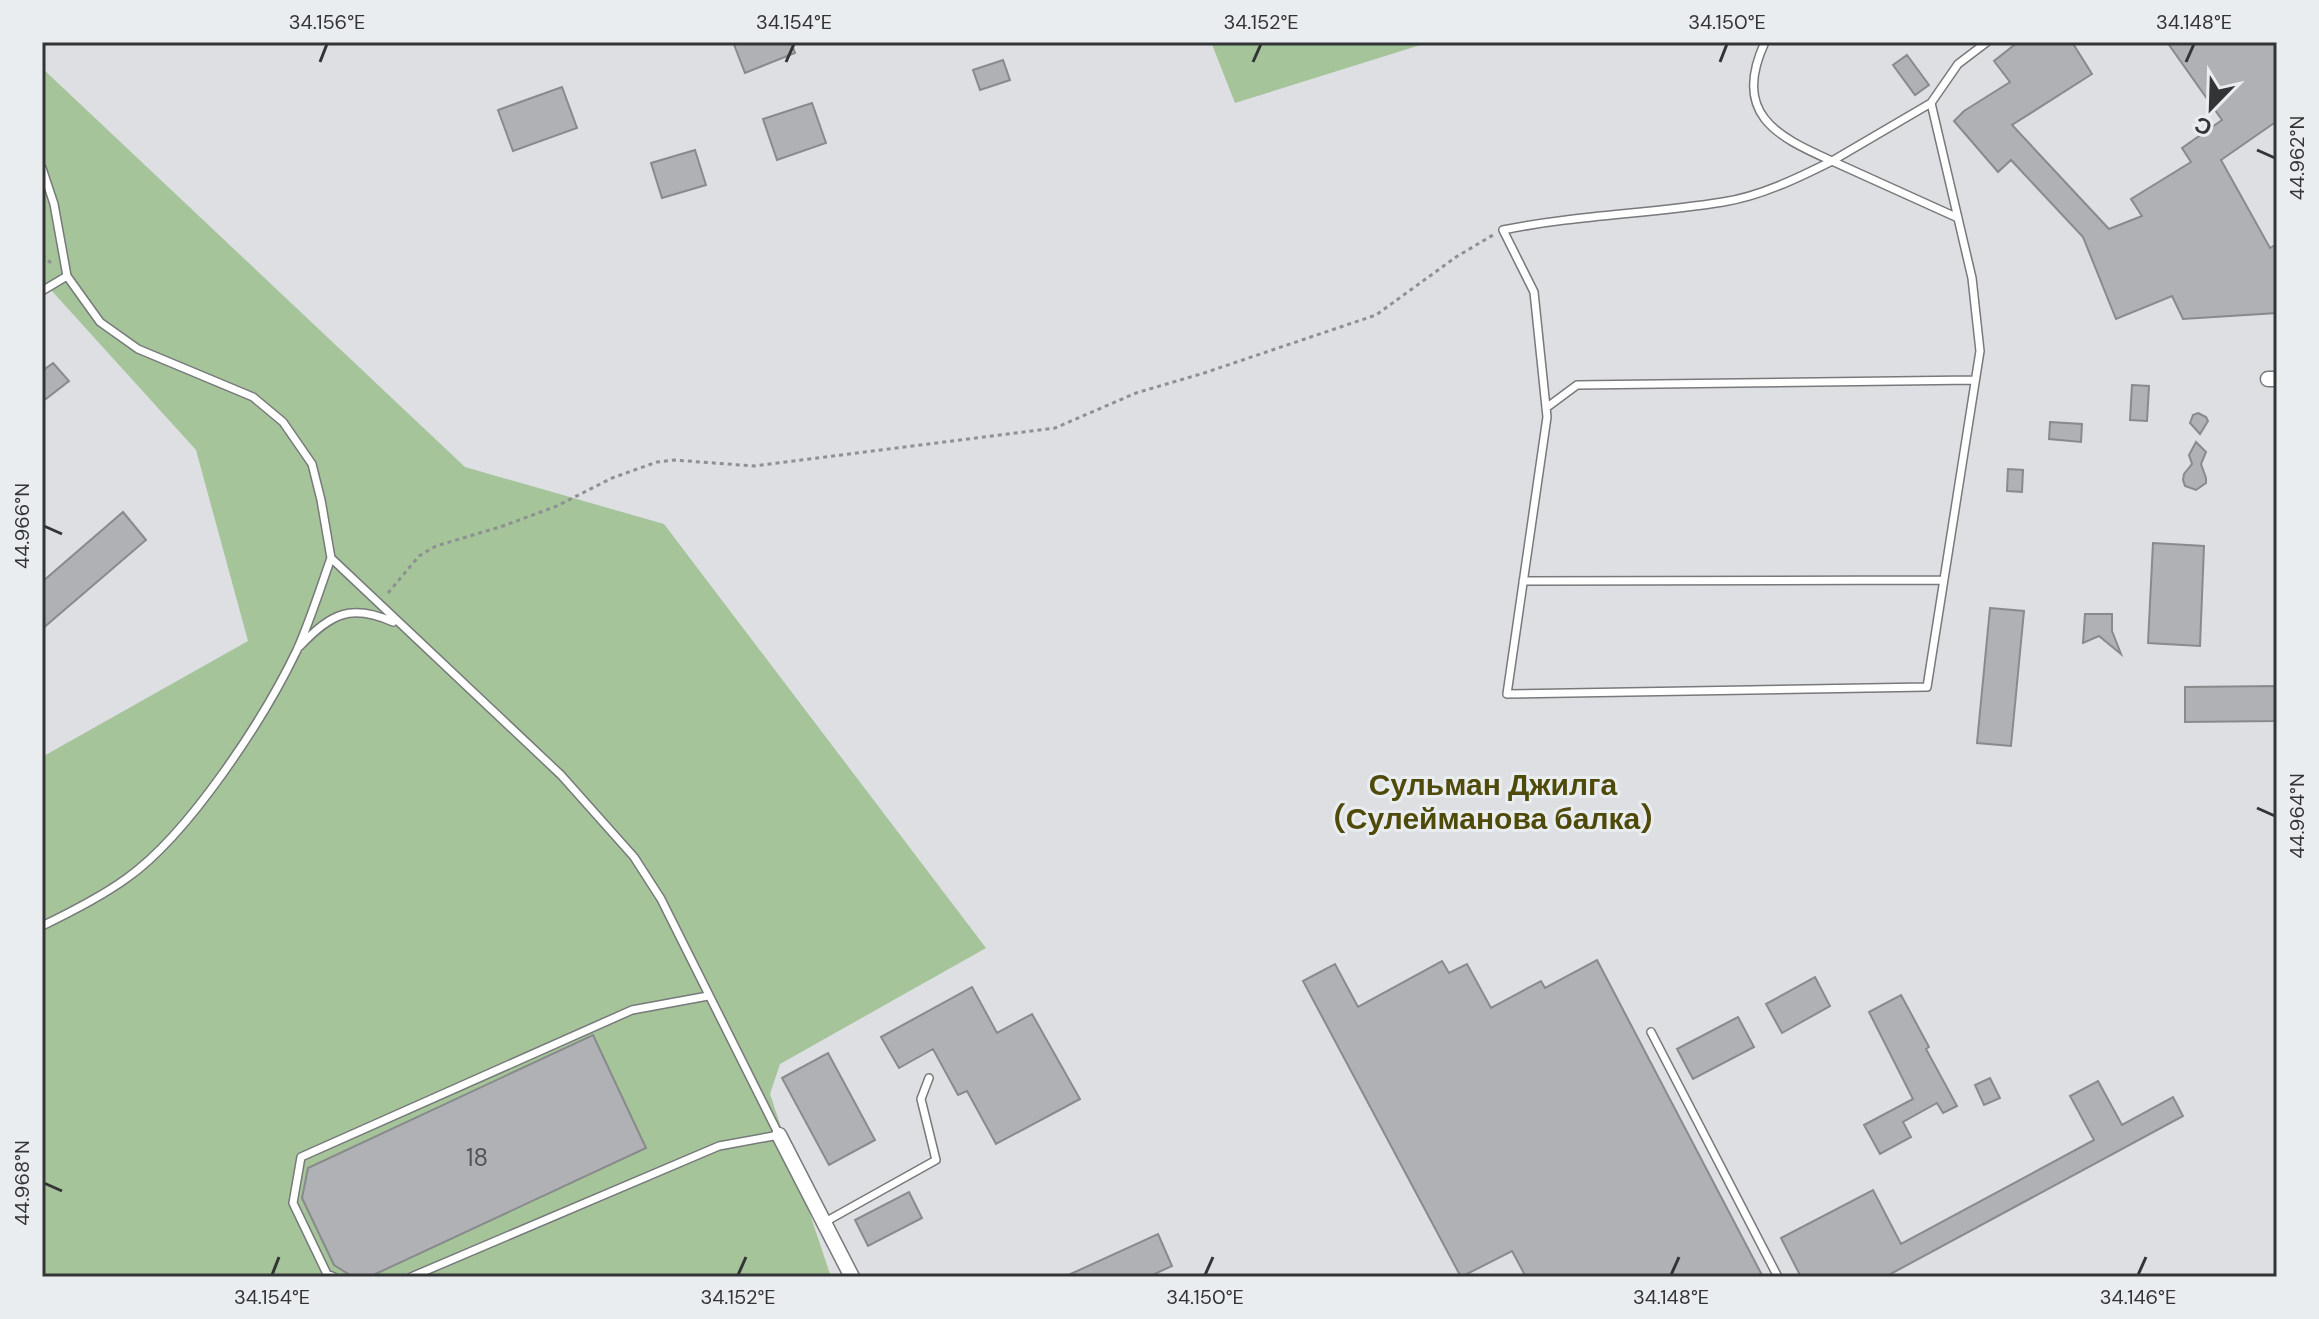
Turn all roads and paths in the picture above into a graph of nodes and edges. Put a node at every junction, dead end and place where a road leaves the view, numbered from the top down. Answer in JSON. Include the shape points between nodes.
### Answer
{"nodes":[{"id":1,"x":1765,"y":42,"type":"edge"},
{"id":2,"x":1987,"y":42,"type":"edge"},
{"id":3,"x":1931,"y":103,"type":"junction"},
{"id":4,"x":1832,"y":161,"type":"junction"},
{"id":5,"x":42,"y":168,"type":"edge"},
{"id":6,"x":1958,"y":218,"type":"junction"},
{"id":7,"x":1503,"y":230,"type":"junction"},
{"id":8,"x":67,"y":276,"type":"junction"},
{"id":9,"x":42,"y":291,"type":"edge"},
{"id":10,"x":1975,"y":380,"type":"junction"},
{"id":11,"x":1546,"y":408,"type":"junction"},
{"id":12,"x":331,"y":558,"type":"junction"},
{"id":13,"x":1943,"y":580,"type":"junction"},
{"id":14,"x":1523,"y":581,"type":"junction"},
{"id":15,"x":378,"y":605,"type":"junction"},
{"id":16,"x":399,"y":625,"type":"junction"},
{"id":17,"x":298,"y":648,"type":"junction"},
{"id":18,"x":42,"y":926,"type":"edge"},
{"id":19,"x":708,"y":996,"type":"junction"},
{"id":20,"x":1651,"y":1032,"type":"dead end"},
{"id":21,"x":929,"y":1078,"type":"dead end"},
{"id":22,"x":779,"y":1135,"type":"junction"},
{"id":23,"x":823,"y":1223,"type":"junction"},
{"id":24,"x":334,"y":1277,"type":"edge"},
{"id":25,"x":411,"y":1277,"type":"edge"},
{"id":26,"x":852,"y":1277,"type":"edge"},
{"id":27,"x":1778,"y":1277,"type":"edge"}],
"edges":[{"from":1,"to":4,"type":"lane","via":[[1754,76],[1762,116],[1788,141]]},
{"from":2,"to":3,"type":"lane","via":[[1958,64]]},
{"from":3,"to":4,"type":"lane"},
{"from":3,"to":6,"type":"lane"},
{"from":4,"to":6,"type":"lane"},
{"from":4,"to":7,"type":"lane","via":[[1725,202]]},
{"from":5,"to":8,"type":"lane"},
{"from":6,"to":10,"type":"lane","via":[[1972,278],[1980,351]]},
{"from":7,"to":11,"type":"lane","via":[[1534,292]]},
{"from":7,"to":15,"type":"path","via":[[1376,315],[1136,393],[1055,428],[754,466],[657,462],[543,511],[436,546],[419,556]]},
{"from":8,"to":9,"type":"lane"},
{"from":8,"to":12,"type":"lane","via":[[100,322],[138,349],[253,397],[283,422],[312,464]]},
{"from":10,"to":11,"type":"lane","via":[[1577,385]]},
{"from":10,"to":13,"type":"lane"},
{"from":11,"to":14,"type":"lane"},
{"from":12,"to":15,"type":"lane"},
{"from":12,"to":17,"type":"lane"},
{"from":13,"to":14,"type":"lane"},
{"from":13,"to":14,"type":"lane","via":[[1927,687],[1507,694]]},
{"from":15,"to":16,"type":"lane"},
{"from":16,"to":17,"type":"lane","via":[[373,613],[347,612],[322,623]]},
{"from":16,"to":19,"type":"lane","via":[[561,775],[634,857],[661,899]]},
{"from":17,"to":18,"type":"lane","via":[[234,756],[169,839],[128,877]]},
{"from":19,"to":22,"type":"lane"},
{"from":19,"to":24,"type":"lane","via":[[632,1010],[301,1157],[293,1203],[327,1274]]},
{"from":20,"to":27,"type":"lane"},
{"from":21,"to":23,"type":"lane","via":[[921,1099],[936,1160]]},
{"from":22,"to":23,"type":"street"},
{"from":22,"to":25,"type":"lane","via":[[719,1146]]},
{"from":23,"to":26,"type":"street"}]}
